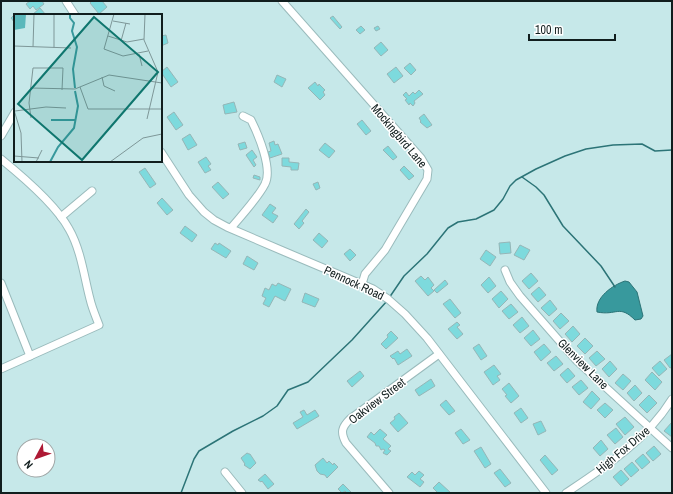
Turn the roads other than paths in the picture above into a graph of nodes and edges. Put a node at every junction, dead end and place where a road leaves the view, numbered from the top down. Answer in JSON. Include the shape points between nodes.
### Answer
{"nodes":[{"id":1,"x":66,"y":1,"type":"edge"},
{"id":2,"x":282,"y":1,"type":"edge"},
{"id":3,"x":74,"y":14,"type":"edge"},
{"id":4,"x":14,"y":114,"type":"edge"},
{"id":5,"x":243,"y":116,"type":"dead end"},
{"id":6,"x":1,"y":136,"type":"edge"},
{"id":7,"x":162,"y":154,"type":"edge"},
{"id":8,"x":1,"y":159,"type":"edge"},
{"id":9,"x":92,"y":191,"type":"dead end"},
{"id":10,"x":62,"y":217,"type":"junction"},
{"id":11,"x":231,"y":228,"type":"junction"},
{"id":12,"x":505,"y":270,"type":"dead end"},
{"id":13,"x":1,"y":283,"type":"edge"},
{"id":14,"x":362,"y":284,"type":"junction"},
{"id":15,"x":439,"y":354,"type":"junction"},
{"id":16,"x":30,"y":356,"type":"junction"},
{"id":17,"x":1,"y":369,"type":"edge"},
{"id":18,"x":672,"y":399,"type":"edge"},
{"id":19,"x":649,"y":428,"type":"junction"},
{"id":20,"x":672,"y":448,"type":"edge"},
{"id":21,"x":225,"y":472,"type":"dead end"},
{"id":22,"x":242,"y":493,"type":"edge"},
{"id":23,"x":389,"y":493,"type":"edge"},
{"id":24,"x":546,"y":493,"type":"edge"},
{"id":25,"x":566,"y":493,"type":"edge"}],
"edges":[{"from":1,"to":3,"type":"street"},
{"from":2,"to":14,"type":"street","name":"Mockingbird Lane","via":[[421,158],[428,170],[427,179],[385,250],[365,274]]},
{"from":4,"to":6,"type":"street"},
{"from":5,"to":11,"type":"street","via":[[251,120],[262,146],[267,164],[266,183]]},
{"from":7,"to":11,"type":"street","name":"Pennock Road","via":[[195,203],[214,220]]},
{"from":8,"to":10,"type":"street"},
{"from":9,"to":10,"type":"street"},
{"from":10,"to":16,"type":"street","via":[[78,249],[99,325]]},
{"from":11,"to":14,"type":"street","name":"Pennock Road"},
{"from":12,"to":19,"type":"street","name":"Glenview Lane","via":[[520,296],[576,360]]},
{"from":13,"to":16,"type":"street"},
{"from":14,"to":15,"type":"street","name":"Pennock Road","via":[[394,304],[415,324]]},
{"from":15,"to":23,"type":"street","name":"Oakview Street","via":[[350,419],[342,428],[346,443]]},
{"from":15,"to":24,"type":"street","name":"Pennock Road"},
{"from":16,"to":17,"type":"street"},
{"from":18,"to":19,"type":"street","name":"High Fox Drive"},
{"from":19,"to":20,"type":"street","name":"Glenview Lane"},
{"from":19,"to":25,"type":"street","name":"High Fox Drive","via":[[616,459]]},
{"from":21,"to":22,"type":"street"}]}
